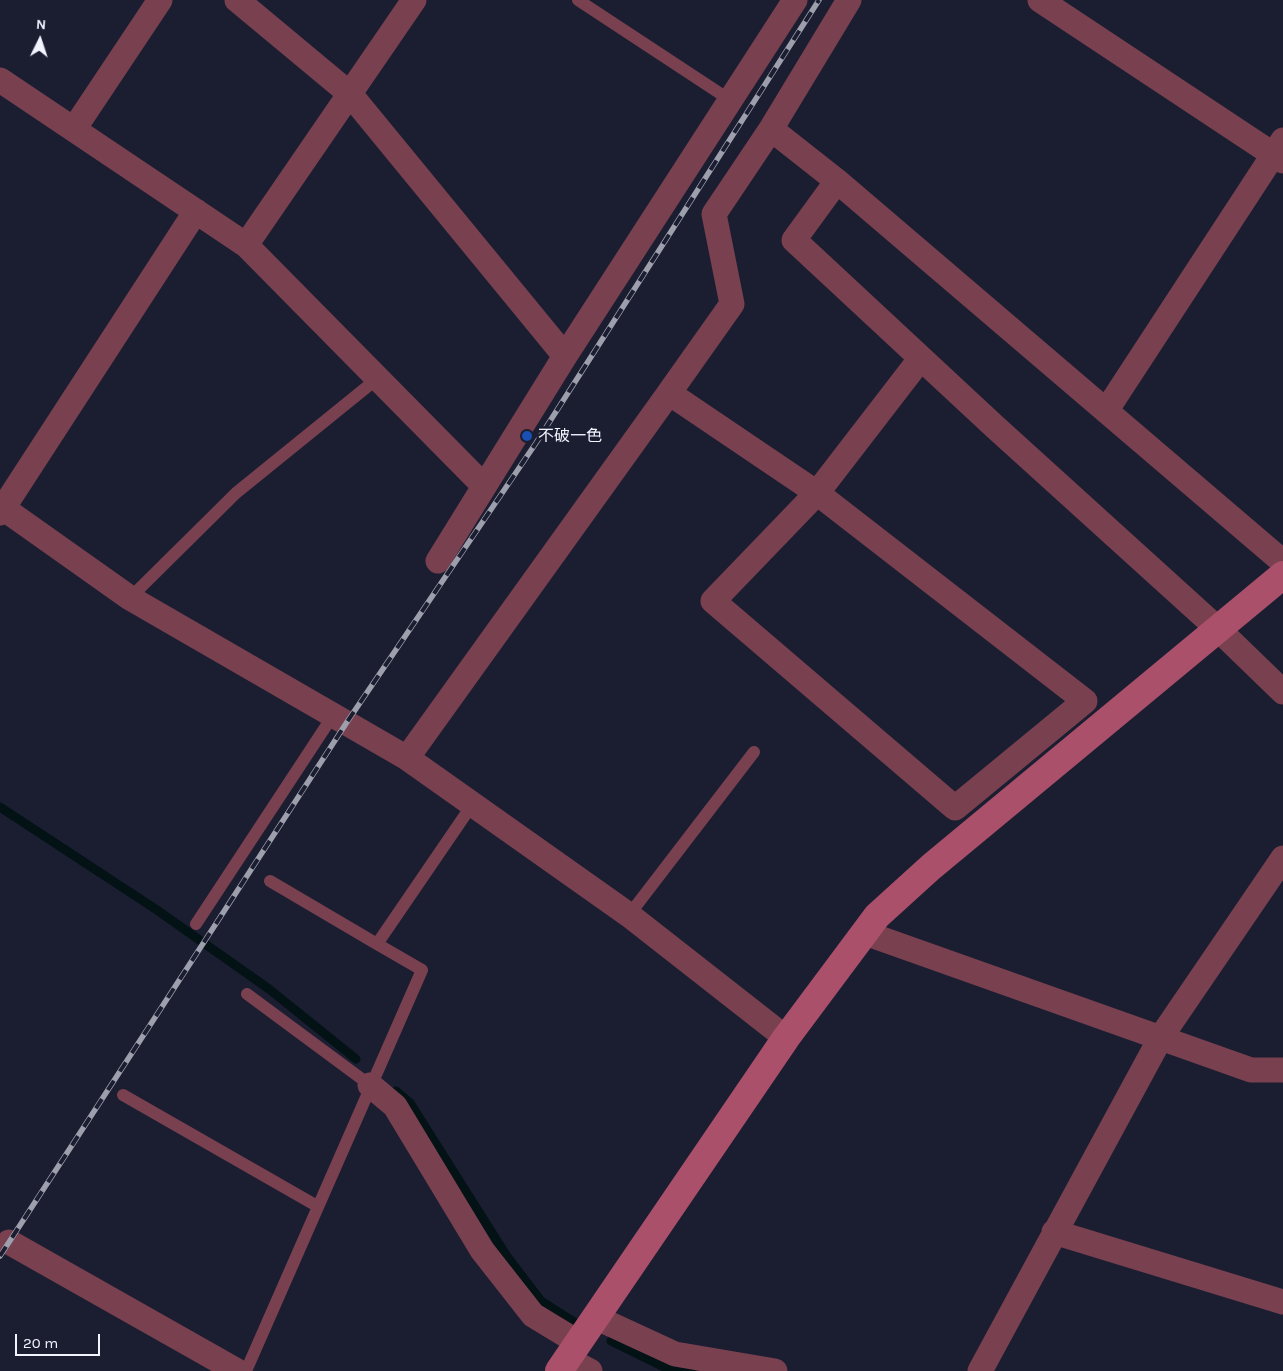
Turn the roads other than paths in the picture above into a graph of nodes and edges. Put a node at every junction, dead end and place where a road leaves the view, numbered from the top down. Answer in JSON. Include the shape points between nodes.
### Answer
{"nodes":[{"id":1,"x":160,"y":0,"type":"edge"},
{"id":2,"x":237,"y":0,"type":"edge"},
{"id":3,"x":414,"y":0,"type":"edge"},
{"id":4,"x":578,"y":0,"type":"edge"},
{"id":5,"x":795,"y":0,"type":"edge"},
{"id":6,"x":849,"y":0,"type":"edge"},
{"id":7,"x":1040,"y":0,"type":"edge"},
{"id":8,"x":0,"y":80,"type":"edge"},
{"id":9,"x":350,"y":94,"type":"junction"},
{"id":10,"x":730,"y":100,"type":"junction"},
{"id":11,"x":74,"y":129,"type":"junction"},
{"id":12,"x":771,"y":129,"type":"junction"},
{"id":13,"x":1280,"y":152,"type":"edge"},
{"id":14,"x":837,"y":181,"type":"junction"},
{"id":15,"x":196,"y":211,"type":"junction"},
{"id":16,"x":246,"y":245,"type":"junction"},
{"id":17,"x":565,"y":356,"type":"junction"},
{"id":18,"x":921,"y":358,"type":"junction"},
{"id":19,"x":378,"y":378,"type":"junction"},
{"id":20,"x":669,"y":393,"type":"junction"},
{"id":21,"x":1106,"y":411,"type":"junction"},
{"id":22,"x":484,"y":486,"type":"junction"},
{"id":23,"x":817,"y":493,"type":"junction"},
{"id":24,"x":1,"y":509,"type":"edge"},
{"id":25,"x":438,"y":561,"type":"dead end"},
{"id":26,"x":1283,"y":562,"type":"edge"},
{"id":27,"x":1283,"y":575,"type":"edge"},
{"id":28,"x":130,"y":598,"type":"junction"},
{"id":29,"x":1218,"y":629,"type":"junction"},
{"id":30,"x":1283,"y":692,"type":"edge"},
{"id":31,"x":332,"y":717,"type":"junction"},
{"id":32,"x":754,"y":752,"type":"dead end"},
{"id":33,"x":407,"y":758,"type":"junction"},
{"id":34,"x":472,"y":805,"type":"junction"},
{"id":35,"x":1283,"y":858,"type":"edge"},
{"id":36,"x":270,"y":881,"type":"dead end"},
{"id":37,"x":629,"y":915,"type":"junction"},
{"id":38,"x":196,"y":924,"type":"dead end"},
{"id":39,"x":865,"y":933,"type":"junction"},
{"id":40,"x":377,"y":944,"type":"junction"},
{"id":41,"x":247,"y":994,"type":"dead end"},
{"id":42,"x":1161,"y":1037,"type":"junction"},
{"id":43,"x":786,"y":1038,"type":"junction"},
{"id":44,"x":1283,"y":1070,"type":"edge"},
{"id":45,"x":370,"y":1085,"type":"junction"},
{"id":46,"x":123,"y":1095,"type":"dead end"},
{"id":47,"x":317,"y":1206,"type":"junction"},
{"id":48,"x":1054,"y":1232,"type":"junction"},
{"id":49,"x":9,"y":1242,"type":"dead end"},
{"id":50,"x":1283,"y":1302,"type":"edge"},
{"id":51,"x":597,"y":1318,"type":"junction"},
{"id":52,"x":574,"y":1361,"type":"edge"},
{"id":53,"x":237,"y":1371,"type":"edge"},
{"id":54,"x":246,"y":1371,"type":"edge"},
{"id":55,"x":775,"y":1371,"type":"edge"},
{"id":56,"x":980,"y":1371,"type":"edge"}],
"edges":[{"from":1,"to":11,"type":"street"},
{"from":2,"to":9,"type":"street"},
{"from":3,"to":9,"type":"street"},
{"from":4,"to":10,"type":"lane"},
{"from":5,"to":10,"type":"street"},
{"from":6,"to":12,"type":"street"},
{"from":7,"to":13,"type":"street"},
{"from":8,"to":11,"type":"street"},
{"from":9,"to":16,"type":"street"},
{"from":9,"to":17,"type":"street"},
{"from":10,"to":17,"type":"street"},
{"from":11,"to":15,"type":"street"},
{"from":12,"to":14,"type":"street"},
{"from":12,"to":20,"type":"street","via":[[714,214],[732,304]]},
{"from":13,"to":21,"type":"street"},
{"from":14,"to":18,"type":"street","via":[[794,240]]},
{"from":14,"to":21,"type":"street"},
{"from":15,"to":16,"type":"street"},
{"from":15,"to":24,"type":"street"},
{"from":16,"to":19,"type":"street"},
{"from":17,"to":22,"type":"street"},
{"from":18,"to":23,"type":"street"},
{"from":18,"to":29,"type":"street"},
{"from":19,"to":22,"type":"street"},
{"from":19,"to":28,"type":"lane","via":[[236,493]]},
{"from":20,"to":23,"type":"street"},
{"from":20,"to":33,"type":"street"},
{"from":21,"to":26,"type":"street"},
{"from":22,"to":25,"type":"street"},
{"from":23,"to":23,"type":"street","via":[[713,601],[956,808],[1085,701]]},
{"from":24,"to":28,"type":"street"},
{"from":27,"to":29,"type":"street"},
{"from":28,"to":31,"type":"street"},
{"from":29,"to":30,"type":"street"},
{"from":29,"to":39,"type":"street","via":[[931,867],[877,916]]},
{"from":31,"to":33,"type":"street","via":[[347,722]]},
{"from":31,"to":38,"type":"lane"},
{"from":32,"to":37,"type":"lane"},
{"from":33,"to":34,"type":"street"},
{"from":34,"to":37,"type":"street"},
{"from":34,"to":40,"type":"lane"},
{"from":35,"to":42,"type":"street"},
{"from":36,"to":40,"type":"lane"},
{"from":37,"to":43,"type":"street"},
{"from":39,"to":42,"type":"street"},
{"from":39,"to":43,"type":"street"},
{"from":40,"to":45,"type":"lane","via":[[422,970]]},
{"from":41,"to":45,"type":"lane"},
{"from":42,"to":44,"type":"street","via":[[1251,1070]]},
{"from":42,"to":48,"type":"street"},
{"from":43,"to":51,"type":"street"},
{"from":45,"to":47,"type":"lane"},
{"from":45,"to":52,"type":"street","via":[[395,1106],[482,1250]]},
{"from":46,"to":47,"type":"lane"},
{"from":47,"to":54,"type":"lane"},
{"from":48,"to":50,"type":"street"},
{"from":48,"to":56,"type":"street"},
{"from":49,"to":53,"type":"street"},
{"from":51,"to":52,"type":"street"},
{"from":51,"to":55,"type":"street","via":[[675,1354]]}]}
